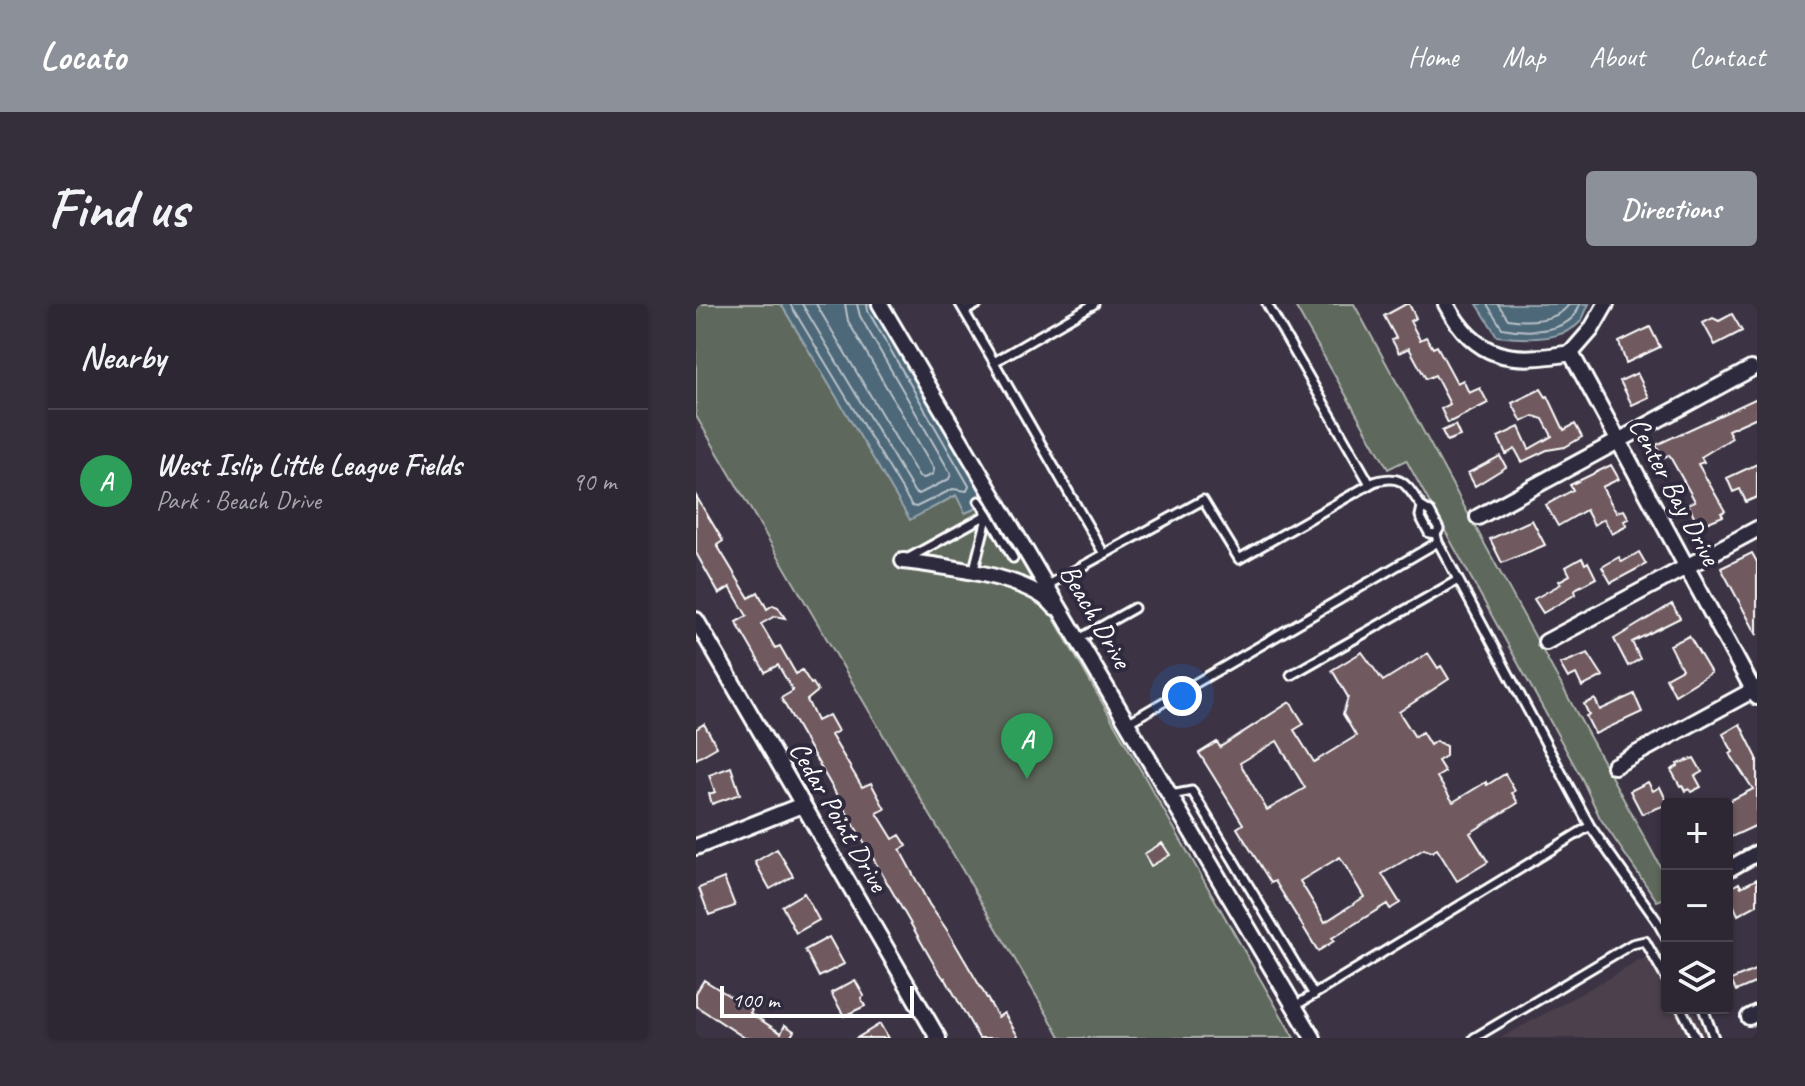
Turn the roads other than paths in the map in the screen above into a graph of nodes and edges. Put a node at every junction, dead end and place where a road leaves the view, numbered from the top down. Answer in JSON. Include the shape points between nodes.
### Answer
{"nodes":[{"id":1,"x":880,"y":304,"type":"edge"},
{"id":2,"x":978,"y":304,"type":"edge"},
{"id":3,"x":1094,"y":304,"type":"edge"},
{"id":4,"x":1267,"y":304,"type":"edge"},
{"id":5,"x":1446,"y":304,"type":"edge"},
{"id":6,"x":1606,"y":304,"type":"edge"},
{"id":7,"x":962,"y":308,"type":"edge"},
{"id":8,"x":1571,"y":353,"type":"junction"},
{"id":9,"x":994,"y":362,"type":"junction"},
{"id":10,"x":1751,"y":369,"type":"dead end"},
{"id":11,"x":1618,"y":440,"type":"junction"},
{"id":12,"x":1370,"y":484,"type":"junction"},
{"id":13,"x":979,"y":501,"type":"dead end"},
{"id":14,"x":988,"y":514,"type":"junction"},
{"id":15,"x":1478,"y":517,"type":"dead end"},
{"id":16,"x":1757,"y":529,"type":"edge"},
{"id":17,"x":1437,"y":538,"type":"junction"},
{"id":18,"x":1104,"y":554,"type":"junction"},
{"id":19,"x":1013,"y":558,"type":"dead end"},
{"id":20,"x":903,"y":561,"type":"joint"},
{"id":21,"x":1686,"y":566,"type":"junction"},
{"id":22,"x":973,"y":573,"type":"junction"},
{"id":23,"x":1458,"y":580,"type":"junction"},
{"id":24,"x":1042,"y":588,"type":"junction"},
{"id":25,"x":1134,"y":608,"type":"dead end"},
{"id":26,"x":696,"y":620,"type":"edge"},
{"id":27,"x":1079,"y":639,"type":"junction"},
{"id":28,"x":1546,"y":642,"type":"dead end"},
{"id":29,"x":1291,"y":675,"type":"dead end"},
{"id":30,"x":1756,"y":692,"type":"edge"},
{"id":31,"x":1129,"y":722,"type":"junction"},
{"id":32,"x":1614,"y":766,"type":"dead end"},
{"id":33,"x":1171,"y":795,"type":"junction"},
{"id":34,"x":802,"y":805,"type":"junction"},
{"id":35,"x":1590,"y":826,"type":"junction"},
{"id":36,"x":696,"y":847,"type":"edge"},
{"id":37,"x":1757,"y":853,"type":"edge"},
{"id":38,"x":1733,"y":867,"type":"edge"},
{"id":39,"x":1661,"y":928,"type":"edge"},
{"id":40,"x":1661,"y":969,"type":"edge"},
{"id":41,"x":1314,"y":995,"type":"junction"},
{"id":42,"x":1295,"y":1007,"type":"junction"},
{"id":43,"x":1684,"y":1014,"type":"edge"},
{"id":44,"x":1705,"y":1014,"type":"edge"},
{"id":45,"x":938,"y":1038,"type":"edge"},
{"id":46,"x":1313,"y":1038,"type":"edge"},
{"id":47,"x":1474,"y":1038,"type":"edge"},
{"id":48,"x":1696,"y":1038,"type":"edge"},
{"id":49,"x":1714,"y":1038,"type":"edge"}],
"edges":[{"from":1,"to":24,"type":"street","name":"Beach Drive","via":[[1037,566]]},
{"from":2,"to":7,"type":"lane"},
{"from":3,"to":9,"type":"lane"},
{"from":4,"to":12,"type":"lane"},
{"from":5,"to":8,"type":"street","via":[[1481,348],[1538,358]]},
{"from":6,"to":8,"type":"street"},
{"from":7,"to":9,"type":"lane"},
{"from":8,"to":11,"type":"street","name":"Center Bay Drive"},
{"from":9,"to":18,"type":"lane"},
{"from":10,"to":11,"type":"street"},
{"from":11,"to":15,"type":"street"},
{"from":11,"to":21,"type":"street","name":"Center Bay Drive"},
{"from":12,"to":17,"type":"lane","via":[[1391,477],[1400,480],[1430,512],[1439,529]]},
{"from":12,"to":18,"type":"lane","via":[[1239,559],[1203,500]]},
{"from":13,"to":14,"type":"lane"},
{"from":14,"to":19,"type":"lane"},
{"from":14,"to":20,"type":"lane"},
{"from":14,"to":22,"type":"lane"},
{"from":16,"to":21,"type":"street"},
{"from":17,"to":23,"type":"lane"},
{"from":17,"to":31,"type":"lane"},
{"from":18,"to":24,"type":"lane"},
{"from":20,"to":22,"type":"street"},
{"from":21,"to":28,"type":"street"},
{"from":21,"to":30,"type":"street","name":"Center Bay Drive"},
{"from":22,"to":24,"type":"street"},
{"from":23,"to":29,"type":"lane"},
{"from":23,"to":35,"type":"lane"},
{"from":24,"to":27,"type":"street","name":"Beach Drive"},
{"from":25,"to":27,"type":"lane"},
{"from":26,"to":34,"type":"street","name":"Cedar Point Drive"},
{"from":27,"to":31,"type":"street","name":"Beach Drive"},
{"from":30,"to":32,"type":"street"},
{"from":31,"to":33,"type":"street","name":"Beach Drive"},
{"from":33,"to":41,"type":"lane","via":[[1192,791]]},
{"from":33,"to":42,"type":"street","name":"Beach Drive"},
{"from":34,"to":36,"type":"street"},
{"from":34,"to":45,"type":"street","name":"Cedar Point Drive"},
{"from":35,"to":39,"type":"lane"},
{"from":35,"to":41,"type":"lane"},
{"from":37,"to":38,"type":"street"},
{"from":40,"to":47,"type":"lane","via":[[1645,941],[1632,944]]},
{"from":41,"to":42,"type":"lane"},
{"from":42,"to":46,"type":"street","name":"Beach Drive"},
{"from":43,"to":48,"type":"lane"},
{"from":44,"to":49,"type":"lane"}]}
